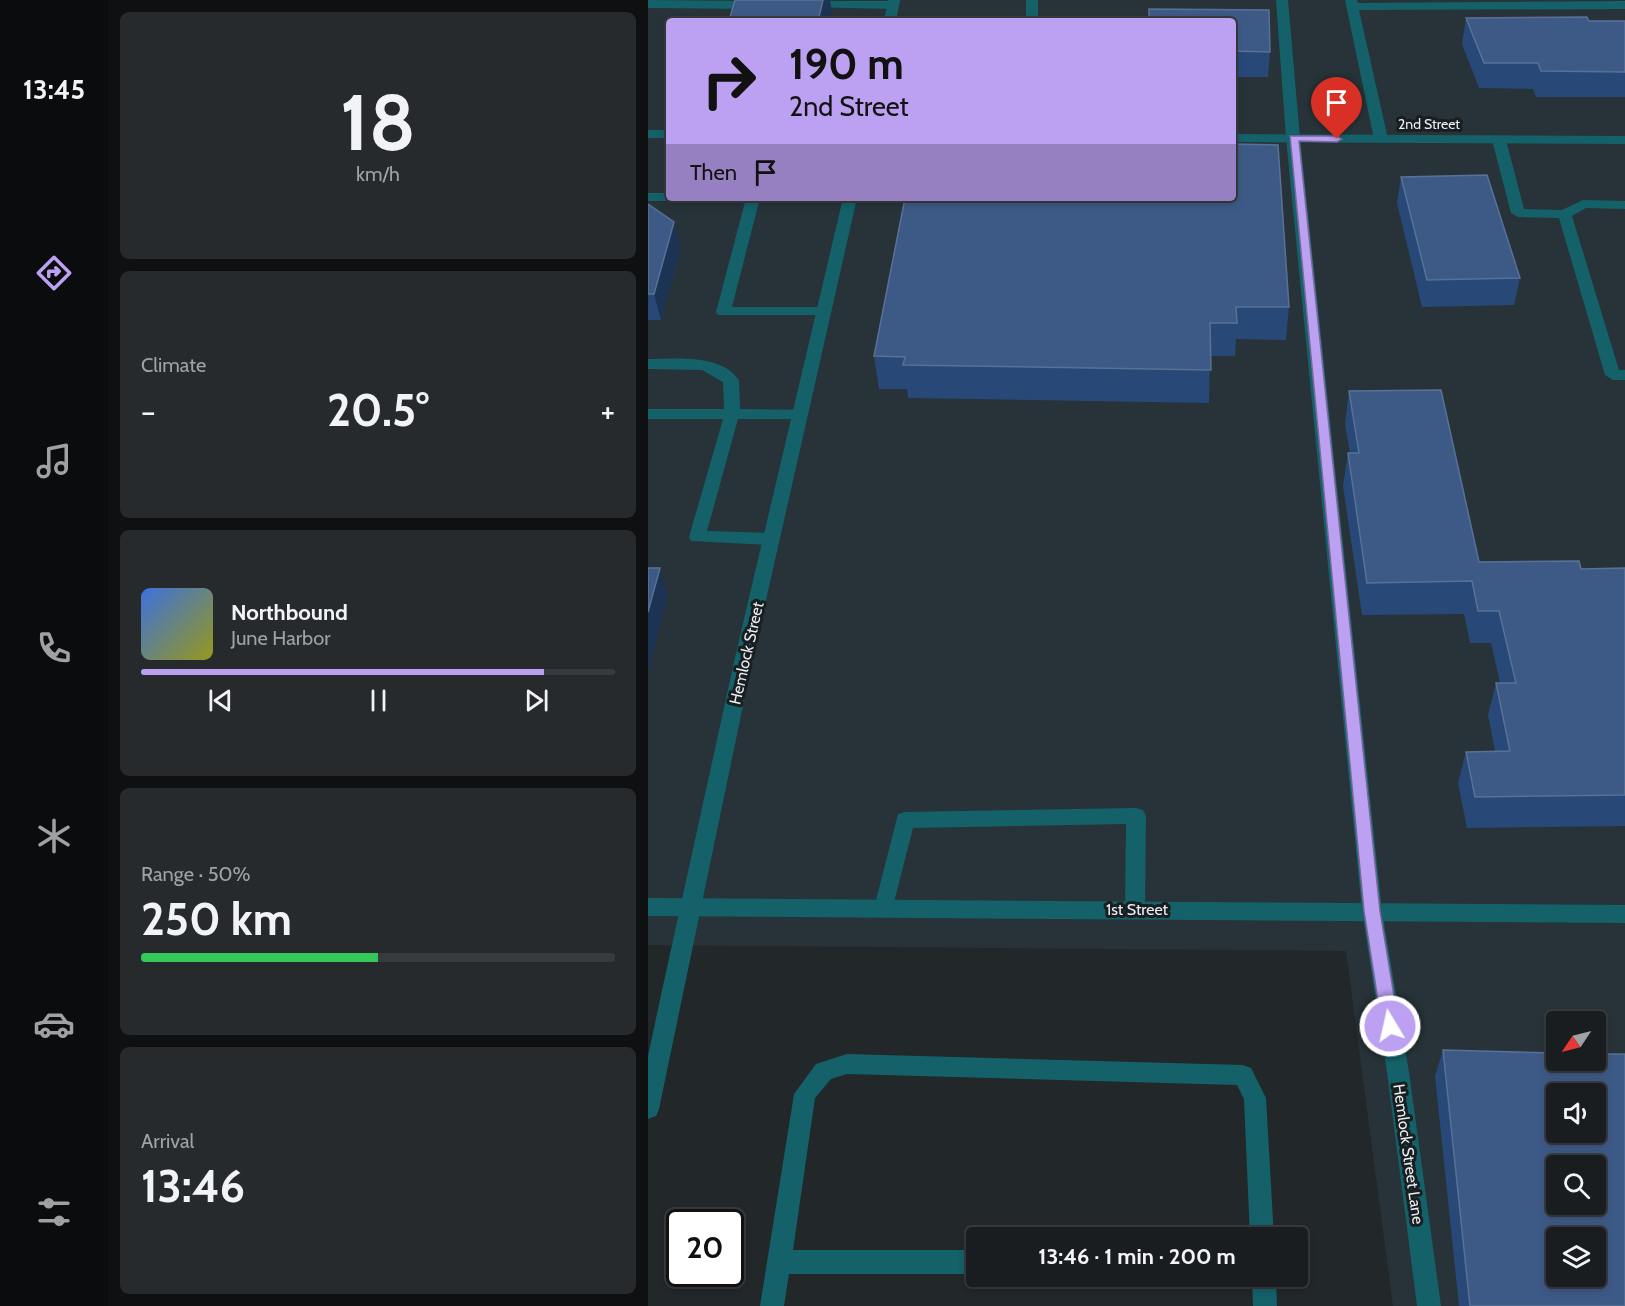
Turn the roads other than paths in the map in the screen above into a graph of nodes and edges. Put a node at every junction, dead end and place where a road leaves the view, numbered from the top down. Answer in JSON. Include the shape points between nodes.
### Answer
{"nodes":[{"id":1,"x":1032,"y":0,"type":"edge"},
{"id":2,"x":1282,"y":0,"type":"edge"},
{"id":3,"x":894,"y":3,"type":"edge"},
{"id":4,"x":1352,"y":3,"type":"edge"},
{"id":5,"x":648,"y":4,"type":"edge"},
{"id":6,"x":765,"y":5,"type":"edge"},
{"id":7,"x":788,"y":5,"type":"edge"},
{"id":8,"x":1625,"y":5,"type":"edge"},
{"id":9,"x":891,"y":18,"type":"edge"},
{"id":10,"x":1032,"y":18,"type":"edge"},
{"id":11,"x":648,"y":134,"type":"edge"},
{"id":12,"x":666,"y":134,"type":"edge"},
{"id":13,"x":1236,"y":138,"type":"edge"},
{"id":14,"x":1293,"y":138,"type":"junction"},
{"id":15,"x":1381,"y":139,"type":"junction"},
{"id":16,"x":1499,"y":140,"type":"junction"},
{"id":17,"x":1625,"y":140,"type":"edge"},
{"id":18,"x":648,"y":197,"type":"edge"},
{"id":19,"x":666,"y":197,"type":"edge"},
{"id":20,"x":752,"y":201,"type":"edge"},
{"id":21,"x":849,"y":201,"type":"edge"},
{"id":22,"x":1625,"y":205,"type":"edge"},
{"id":23,"x":1565,"y":214,"type":"junction"},
{"id":24,"x":823,"y":312,"type":"junction"},
{"id":25,"x":648,"y":364,"type":"edge"},
{"id":26,"x":1625,"y":375,"type":"edge"},
{"id":27,"x":648,"y":414,"type":"edge"},
{"id":28,"x":732,"y":414,"type":"junction"},
{"id":29,"x":799,"y":414,"type":"junction"},
{"id":30,"x":771,"y":539,"type":"junction"},
{"id":31,"x":648,"y":907,"type":"edge"},
{"id":32,"x":689,"y":908,"type":"junction"},
{"id":33,"x":884,"y":908,"type":"junction"},
{"id":34,"x":1135,"y":909,"type":"junction"},
{"id":35,"x":1372,"y":911,"type":"junction"},
{"id":36,"x":1625,"y":914,"type":"edge"},
{"id":37,"x":648,"y":1109,"type":"edge"},
{"id":38,"x":1261,"y":1227,"type":"edge"},
{"id":39,"x":779,"y":1262,"type":"junction"},
{"id":40,"x":966,"y":1262,"type":"edge"},
{"id":41,"x":1264,"y":1287,"type":"edge"},
{"id":42,"x":772,"y":1306,"type":"edge"},
{"id":43,"x":1265,"y":1306,"type":"edge"},
{"id":44,"x":1429,"y":1306,"type":"edge"}],
"edges":[{"from":1,"to":10,"type":"street"},
{"from":2,"to":14,"type":"street","name":"Hemlock Street Lane"},
{"from":3,"to":7,"type":"street"},
{"from":3,"to":9,"type":"street"},
{"from":4,"to":8,"type":"street"},
{"from":4,"to":15,"type":"street"},
{"from":5,"to":6,"type":"street"},
{"from":11,"to":12,"type":"street"},
{"from":13,"to":14,"type":"street","name":"2nd Street"},
{"from":14,"to":15,"type":"street","name":"2nd Street"},
{"from":14,"to":35,"type":"street","name":"Hemlock Street Lane"},
{"from":15,"to":16,"type":"street","name":"2nd Street"},
{"from":16,"to":17,"type":"street","name":"2nd Street"},
{"from":16,"to":23,"type":"street","via":[[1518,213]]},
{"from":18,"to":19,"type":"street"},
{"from":20,"to":24,"type":"street","via":[[723,312]]},
{"from":21,"to":24,"type":"street","name":"Hemlock Street"},
{"from":22,"to":23,"type":"street","via":[[1583,204]]},
{"from":23,"to":26,"type":"street","via":[[1613,375]]},
{"from":24,"to":29,"type":"street","name":"Hemlock Street"},
{"from":25,"to":28,"type":"street","via":[[697,364],[722,371],[731,380]]},
{"from":27,"to":28,"type":"street"},
{"from":28,"to":29,"type":"street"},
{"from":28,"to":30,"type":"street","via":[[697,537]]},
{"from":29,"to":30,"type":"street","name":"Hemlock Street"},
{"from":30,"to":32,"type":"street","name":"Hemlock Street"},
{"from":31,"to":32,"type":"street","name":"1st Street"},
{"from":32,"to":33,"type":"street","name":"1st Street"},
{"from":32,"to":37,"type":"street","name":"Hemlock Street"},
{"from":33,"to":34,"type":"street","name":"1st Street"},
{"from":33,"to":34,"type":"street","via":[[905,820],[1136,816]]},
{"from":34,"to":35,"type":"street","name":"1st Street"},
{"from":35,"to":36,"type":"street","name":"1st Street"},
{"from":35,"to":44,"type":"street","name":"Hemlock Street Lane"},
{"from":38,"to":39,"type":"street","via":[[1255,1098],[1243,1076],[847,1064],[824,1071],[805,1094]]},
{"from":39,"to":40,"type":"street"},
{"from":39,"to":42,"type":"street"},
{"from":41,"to":43,"type":"street"}]}
